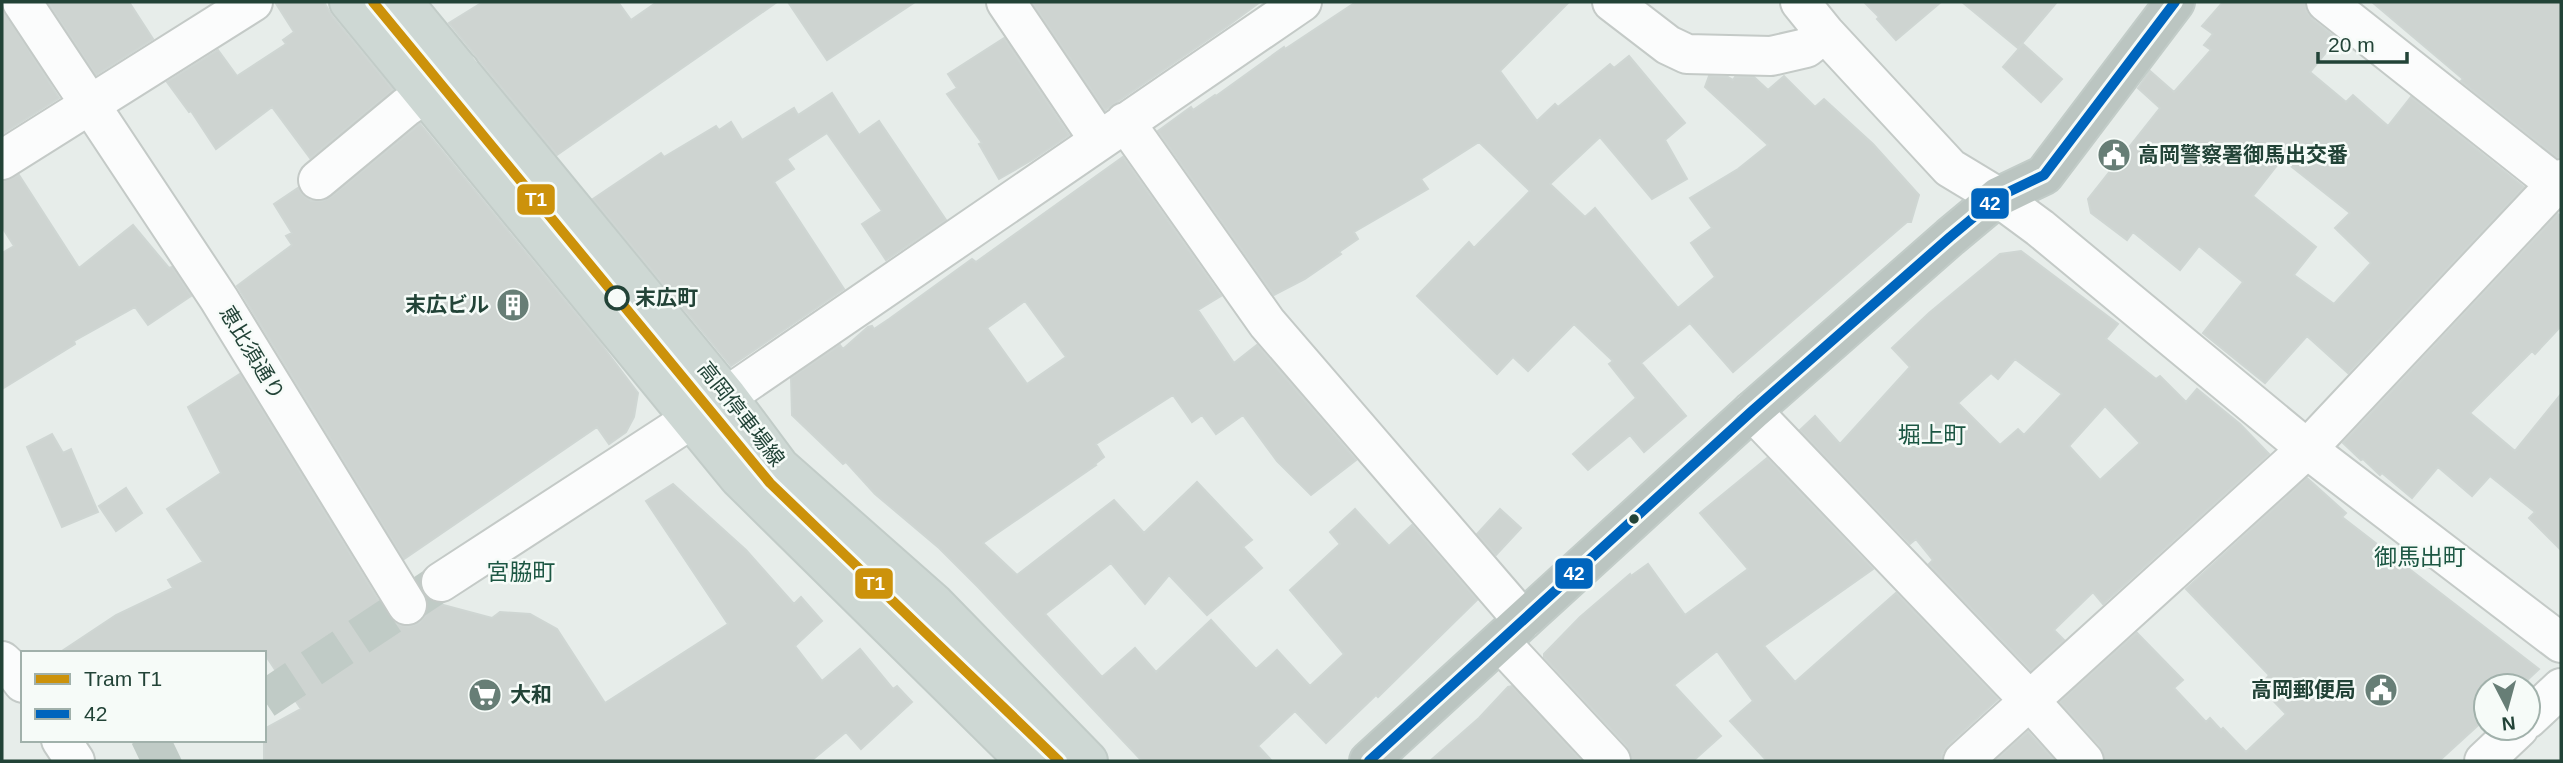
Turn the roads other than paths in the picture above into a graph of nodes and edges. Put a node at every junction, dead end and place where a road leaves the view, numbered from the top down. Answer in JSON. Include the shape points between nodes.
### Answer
{"nodes":[{"id":1,"x":22,"y":2,"type":"edge"},
{"id":2,"x":253,"y":2,"type":"edge"},
{"id":3,"x":349,"y":2,"type":"edge"},
{"id":4,"x":402,"y":2,"type":"edge"},
{"id":5,"x":1006,"y":2,"type":"edge"},
{"id":6,"x":1302,"y":2,"type":"edge"},
{"id":7,"x":1612,"y":2,"type":"edge"},
{"id":8,"x":1800,"y":2,"type":"edge"},
{"id":9,"x":2175,"y":2,"type":"edge"},
{"id":10,"x":2326,"y":2,"type":"edge"},
{"id":11,"x":1825,"y":33,"type":"junction"},
{"id":12,"x":460,"y":71,"type":"junction"},
{"id":13,"x":425,"y":94,"type":"junction"},
{"id":14,"x":91,"y":104,"type":"junction"},
{"id":15,"x":1112,"y":131,"type":"junction"},
{"id":16,"x":2,"y":160,"type":"edge"},
{"id":17,"x":318,"y":180,"type":"dead end"},
{"id":18,"x":2560,"y":184,"type":"edge"},
{"id":19,"x":1998,"y":197,"type":"junction"},
{"id":20,"x":727,"y":396,"type":"junction"},
{"id":21,"x":1752,"y":411,"type":"junction"},
{"id":22,"x":691,"y":420,"type":"junction"},
{"id":23,"x":2307,"y":449,"type":"junction"},
{"id":24,"x":440,"y":582,"type":"tunnel mouth"},
{"id":25,"x":407,"y":605,"type":"dead end"},
{"id":26,"x":1512,"y":631,"type":"junction"},
{"id":27,"x":2561,"y":643,"type":"edge"},
{"id":28,"x":2,"y":662,"type":"edge"},
{"id":29,"x":21,"y":680,"type":"edge"},
{"id":30,"x":2561,"y":688,"type":"edge"},
{"id":31,"x":2030,"y":701,"type":"junction"},
{"id":32,"x":2542,"y":706,"type":"edge"},
{"id":33,"x":62,"y":742,"type":"edge"},
{"id":34,"x":2504,"y":742,"type":"edge"},
{"id":35,"x":75,"y":761,"type":"edge"},
{"id":36,"x":1026,"y":761,"type":"edge"},
{"id":37,"x":1088,"y":761,"type":"edge"},
{"id":38,"x":1369,"y":761,"type":"edge"},
{"id":39,"x":1611,"y":761,"type":"edge"},
{"id":40,"x":1963,"y":761,"type":"edge"},
{"id":41,"x":2084,"y":761,"type":"edge"},
{"id":42,"x":2484,"y":761,"type":"edge"}],
"edges":[{"from":1,"to":14,"type":"street","name":"恵比須通り"},
{"from":2,"to":14,"type":"street"},
{"from":3,"to":13,"type":"main road","name":"高岡停車場線"},
{"from":4,"to":12,"type":"main road","name":"高岡停車場線"},
{"from":5,"to":15,"type":"street"},
{"from":6,"to":15,"type":"street"},
{"from":7,"to":11,"type":"street","via":[[1687,54],[1771,55],[1806,48]]},
{"from":8,"to":11,"type":"street"},
{"from":9,"to":19,"type":"highway","via":[[2044,175]]},
{"from":10,"to":18,"type":"street"},
{"from":11,"to":19,"type":"street","via":[[1950,168]]},
{"from":12,"to":13,"type":"street"},
{"from":12,"to":20,"type":"main road","name":"高岡停車場線"},
{"from":13,"to":17,"type":"street"},
{"from":13,"to":22,"type":"main road","name":"高岡停車場線"},
{"from":14,"to":16,"type":"street"},
{"from":14,"to":25,"type":"street","name":"恵比須通り","via":[[219,299]]},
{"from":15,"to":20,"type":"street"},
{"from":15,"to":26,"type":"street"},
{"from":18,"to":23,"type":"street"},
{"from":19,"to":21,"type":"highway"},
{"from":19,"to":23,"type":"street"},
{"from":20,"to":22,"type":"street"},
{"from":20,"to":37,"type":"main road","name":"高岡停車場線","via":[[780,467],[934,603]]},
{"from":21,"to":26,"type":"highway"},
{"from":21,"to":31,"type":"street"},
{"from":22,"to":24,"type":"street"},
{"from":22,"to":36,"type":"main road","name":"高岡停車場線","via":[[739,478]]},
{"from":23,"to":27,"type":"street"},
{"from":23,"to":31,"type":"street"},
{"from":26,"to":38,"type":"highway"},
{"from":26,"to":39,"type":"street"},
{"from":28,"to":29,"type":"street"},
{"from":30,"to":32,"type":"street"},
{"from":31,"to":40,"type":"street"},
{"from":31,"to":41,"type":"street"},
{"from":33,"to":35,"type":"street"},
{"from":34,"to":42,"type":"street"}]}
